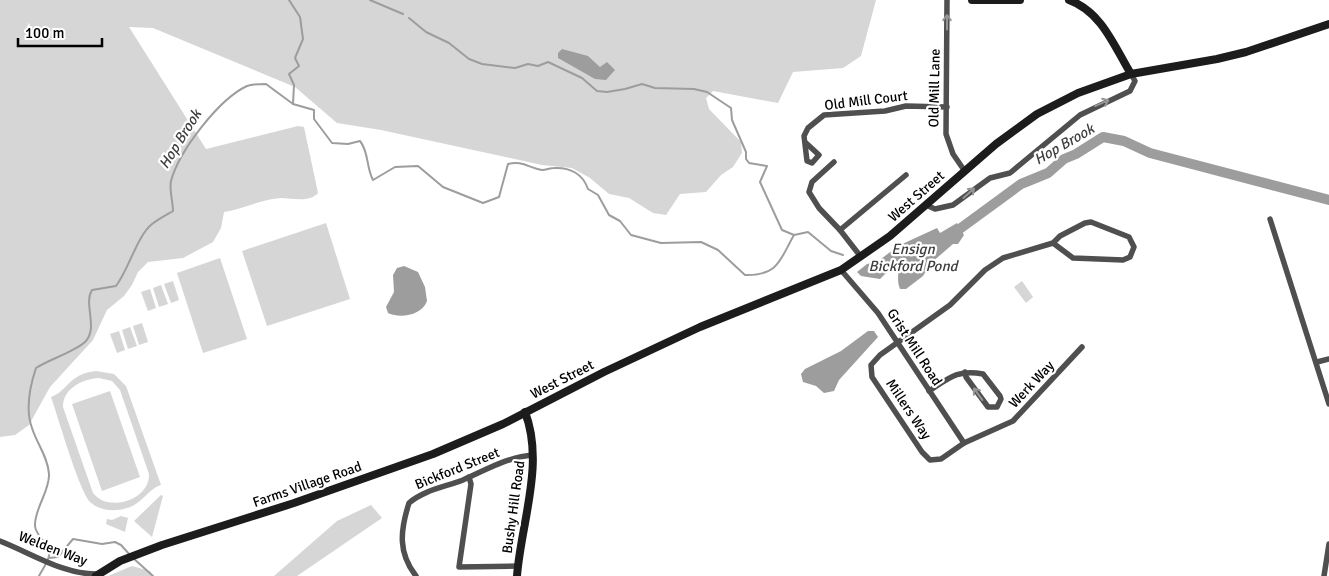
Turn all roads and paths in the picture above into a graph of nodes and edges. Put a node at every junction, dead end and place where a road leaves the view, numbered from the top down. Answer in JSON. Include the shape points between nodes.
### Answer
{"nodes":[{"id":1,"x":947,"y":0,"type":"edge"},
{"id":2,"x":972,"y":0,"type":"edge"},
{"id":3,"x":1020,"y":0,"type":"edge"},
{"id":4,"x":1069,"y":0,"type":"edge"},
{"id":5,"x":1329,"y":24,"type":"edge"},
{"id":6,"x":1131,"y":74,"type":"junction"},
{"id":7,"x":947,"y":107,"type":"junction"},
{"id":8,"x":806,"y":143,"type":"dead end"},
{"id":9,"x":834,"y":162,"type":"dead end"},
{"id":10,"x":964,"y":170,"type":"junction"},
{"id":11,"x":906,"y":175,"type":"dead end"},
{"id":12,"x":926,"y":205,"type":"junction"},
{"id":13,"x":1270,"y":219,"type":"dead end"},
{"id":14,"x":840,"y":230,"type":"junction"},
{"id":15,"x":1053,"y":243,"type":"junction"},
{"id":16,"x":861,"y":257,"type":"junction"},
{"id":17,"x":840,"y":270,"type":"junction"},
{"id":18,"x":898,"y":342,"type":"junction"},
{"id":19,"x":1082,"y":347,"type":"dead end"},
{"id":20,"x":1329,"y":359,"type":"edge"},
{"id":21,"x":1317,"y":362,"type":"junction"},
{"id":22,"x":965,"y":372,"type":"junction"},
{"id":23,"x":929,"y":391,"type":"junction"},
{"id":24,"x":1329,"y":404,"type":"edge"},
{"id":25,"x":525,"y":412,"type":"junction"},
{"id":26,"x":964,"y":443,"type":"junction"},
{"id":27,"x":533,"y":455,"type":"junction"},
{"id":28,"x":469,"y":477,"type":"junction"},
{"id":29,"x":0,"y":541,"type":"edge"},
{"id":30,"x":1329,"y":544,"type":"edge"},
{"id":31,"x":518,"y":566,"type":"junction"},
{"id":32,"x":97,"y":575,"type":"edge"},
{"id":33,"x":416,"y":576,"type":"edge"},
{"id":34,"x":517,"y":576,"type":"edge"},
{"id":35,"x":1324,"y":576,"type":"edge"}],
"edges":[{"from":7,"to":1,"type":"street","name":"Old Mill Lane","one_way":true},
{"from":2,"to":3,"type":"main road"},
{"from":4,"to":6,"type":"main road","via":[[1081,4],[1098,19]]},
{"from":5,"to":6,"type":"main road","name":"West Street","via":[[1217,59]]},
{"from":6,"to":10,"type":"main road","name":"West Street","via":[[1078,92],[1049,107]]},
{"from":12,"to":6,"type":"street","one_way":true,"via":[[935,209],[953,204],[990,178],[1010,173],[1080,115],[1130,91],[1135,81]]},
{"from":7,"to":8,"type":"street","name":"Old Mill Court","via":[[906,106],[885,111],[824,115],[808,128],[804,136]]},
{"from":7,"to":10,"type":"street","name":"Old Mill Lane","via":[[947,143]]},
{"from":9,"to":14,"type":"street","via":[[812,182],[809,192]]},
{"from":10,"to":12,"type":"main road","name":"West Street"},
{"from":11,"to":14,"type":"street"},
{"from":12,"to":16,"type":"main road","name":"West Street"},
{"from":13,"to":21,"type":"street"},
{"from":14,"to":16,"type":"street"},
{"from":15,"to":15,"type":"street","via":[[1073,258],[1123,260],[1130,256],[1134,247],[1129,237],[1091,222],[1075,227]]},
{"from":15,"to":18,"type":"street","via":[[1003,258],[985,270],[935,317]]},
{"from":16,"to":17,"type":"main road","name":"West Street"},
{"from":17,"to":18,"type":"street","name":"Grist Mill Road","via":[[878,313]]},
{"from":17,"to":25,"type":"main road","name":"West Street","via":[[700,327]]},
{"from":18,"to":23,"type":"street","name":"Grist Mill Road"},
{"from":18,"to":26,"type":"street","name":"Millers Way","via":[[874,360],[872,377],[930,460],[941,460]]},
{"from":19,"to":26,"type":"street","name":"Werk Way","via":[[1013,421]]},
{"from":20,"to":21,"type":"street"},
{"from":21,"to":24,"type":"street"},
{"from":22,"to":22,"type":"street","one_way":true,"via":[[983,374],[987,378],[1001,399],[997,406],[988,407]]},
{"from":22,"to":23,"type":"street"},
{"from":23,"to":26,"type":"street","name":"Grist Mill Road"},
{"from":25,"to":27,"type":"main road","name":"Bushy Hill Road","via":[[530,423]]},
{"from":25,"to":32,"type":"main road","name":"Farms Village Road","via":[[433,454],[132,556]]},
{"from":27,"to":28,"type":"street","name":"Bickford Street","via":[[501,462]]},
{"from":27,"to":31,"type":"main road","name":"Bushy Hill Road"},
{"from":28,"to":31,"type":"street","via":[[471,484],[459,567]]},
{"from":28,"to":33,"type":"street","name":"Bickford Street","via":[[427,492],[409,504],[402,552]]},
{"from":29,"to":32,"type":"street","name":"Welden Way","via":[[85,574]]},
{"from":30,"to":35,"type":"street"},
{"from":31,"to":34,"type":"main road","name":"Bushy Hill Road"}]}
